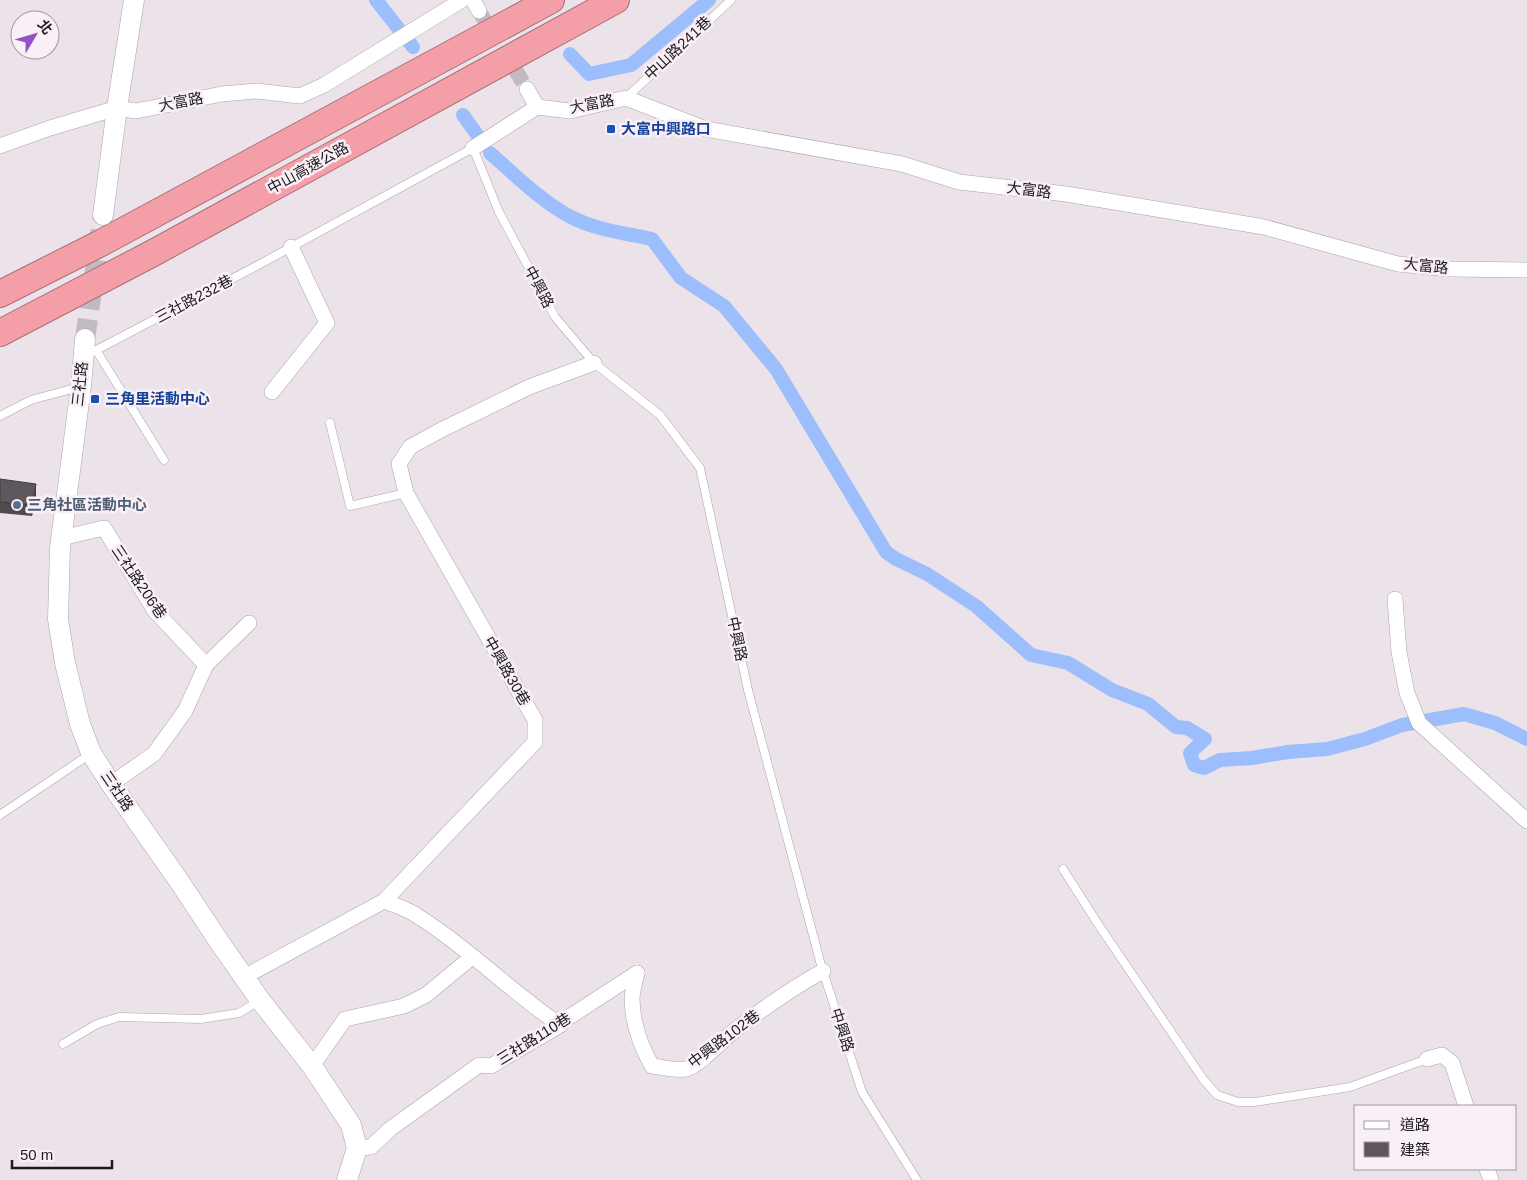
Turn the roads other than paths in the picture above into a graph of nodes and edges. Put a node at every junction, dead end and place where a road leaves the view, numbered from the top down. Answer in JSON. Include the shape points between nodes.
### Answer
{"nodes":[{"id":1,"x":134,"y":0,"type":"edge"},
{"id":2,"x":462,"y":0,"type":"edge"},
{"id":3,"x":551,"y":0,"type":"edge"},
{"id":4,"x":616,"y":0,"type":"edge"},
{"id":5,"x":731,"y":0,"type":"edge"},
{"id":6,"x":526,"y":89,"type":"tunnel mouth"},
{"id":7,"x":626,"y":98,"type":"junction"},
{"id":8,"x":537,"y":107,"type":"junction"},
{"id":9,"x":117,"y":108,"type":"junction"},
{"id":10,"x":0,"y":146,"type":"edge"},
{"id":11,"x":473,"y":148,"type":"junction"},
{"id":12,"x":103,"y":215,"type":"tunnel mouth"},
{"id":13,"x":291,"y":247,"type":"junction"},
{"id":14,"x":1527,"y":270,"type":"edge"},
{"id":15,"x":0,"y":294,"type":"edge"},
{"id":16,"x":0,"y":334,"type":"edge"},
{"id":17,"x":88,"y":349,"type":"junction"},
{"id":18,"x":594,"y":363,"type":"junction"},
{"id":19,"x":81,"y":386,"type":"junction"},
{"id":20,"x":272,"y":392,"type":"dead end"},
{"id":21,"x":0,"y":416,"type":"edge"},
{"id":22,"x":330,"y":423,"type":"dead end"},
{"id":23,"x":164,"y":460,"type":"dead end"},
{"id":24,"x":406,"y":493,"type":"junction"},
{"id":25,"x":61,"y":538,"type":"junction"},
{"id":26,"x":1396,"y":599,"type":"dead end"},
{"id":27,"x":249,"y":624,"type":"dead end"},
{"id":28,"x":206,"y":666,"type":"junction"},
{"id":29,"x":92,"y":753,"type":"junction"},
{"id":30,"x":111,"y":784,"type":"junction"},
{"id":31,"x":0,"y":815,"type":"edge"},
{"id":32,"x":1527,"y":821,"type":"edge"},
{"id":33,"x":1064,"y":869,"type":"dead end"},
{"id":34,"x":384,"y":901,"type":"junction"},
{"id":35,"x":472,"y":957,"type":"junction"},
{"id":36,"x":823,"y":972,"type":"junction"},
{"id":37,"x":637,"y":973,"type":"joint"},
{"id":38,"x":244,"y":977,"type":"junction"},
{"id":39,"x":260,"y":1000,"type":"junction"},
{"id":40,"x":560,"y":1025,"type":"junction"},
{"id":41,"x":63,"y":1044,"type":"dead end"},
{"id":42,"x":1427,"y":1059,"type":"joint"},
{"id":43,"x":312,"y":1066,"type":"junction"},
{"id":44,"x":1466,"y":1105,"type":"edge"},
{"id":45,"x":357,"y":1148,"type":"junction"},
{"id":46,"x":347,"y":1180,"type":"edge"},
{"id":47,"x":917,"y":1180,"type":"edge"}],
"edges":[{"from":1,"to":9,"type":"street"},
{"from":2,"to":9,"type":"street","name":"大富路","via":[[324,85],[300,96],[258,91],[222,94],[136,111]]},
{"from":3,"to":15,"type":"highway","via":[[101,243]]},
{"from":4,"to":16,"type":"highway","name":"中山高速公路"},
{"from":5,"to":7,"type":"lane","name":"中山路241巷"},
{"from":6,"to":8,"type":"street"},
{"from":7,"to":8,"type":"street","name":"大富路","via":[[570,111]]},
{"from":7,"to":14,"type":"street","name":"大富路","via":[[706,129],[902,164],[959,182],[1066,194],[1264,227],[1398,264],[1450,269]]},
{"from":8,"to":11,"type":"street"},
{"from":9,"to":10,"type":"street","name":"大富路"},
{"from":9,"to":12,"type":"street"},
{"from":11,"to":13,"type":"lane","name":"三社路232巷"},
{"from":11,"to":18,"type":"lane","name":"中興路","via":[[499,212],[555,316]]},
{"from":13,"to":17,"type":"lane","name":"三社路232巷"},
{"from":13,"to":20,"type":"street","via":[[327,323]]},
{"from":17,"to":19,"type":"street","name":"三社路"},
{"from":17,"to":23,"type":"lane"},
{"from":18,"to":24,"type":"street","name":"中興路30巷","via":[[529,387],[410,447],[399,464]]},
{"from":18,"to":36,"type":"lane","name":"中興路","via":[[660,415],[700,468],[748,690]]},
{"from":19,"to":21,"type":"lane","via":[[32,400]]},
{"from":19,"to":25,"type":"street","name":"三社路"},
{"from":22,"to":24,"type":"lane","via":[[350,506]]},
{"from":24,"to":34,"type":"street","name":"中興路30巷","via":[[535,720],[535,742]]},
{"from":25,"to":28,"type":"street","name":"三社路206巷","via":[[104,528],[155,611]]},
{"from":25,"to":29,"type":"street","name":"三社路","via":[[58,619],[80,724]]},
{"from":26,"to":32,"type":"street","via":[[1399,652],[1407,693],[1420,723]]},
{"from":27,"to":28,"type":"street"},
{"from":28,"to":30,"type":"street","via":[[185,711],[154,754]]},
{"from":29,"to":30,"type":"street","name":"三社路"},
{"from":29,"to":31,"type":"lane"},
{"from":30,"to":38,"type":"street","name":"三社路"},
{"from":33,"to":42,"type":"lane","via":[[1098,924],[1217,1095],[1238,1102],[1255,1102],[1350,1087]]},
{"from":34,"to":35,"type":"street","via":[[414,914]]},
{"from":34,"to":38,"type":"street","name":"中興路30巷"},
{"from":35,"to":40,"type":"street"},
{"from":35,"to":43,"type":"street","via":[[426,996],[404,1006],[345,1019]]},
{"from":36,"to":37,"type":"street","name":"中興路102巷","via":[[770,1004],[686,1069],[652,1066],[642,1049],[632,996]]},
{"from":36,"to":47,"type":"lane","name":"中興路","via":[[862,1092]]},
{"from":37,"to":40,"type":"street","name":"三社路110巷"},
{"from":38,"to":39,"type":"street","name":"三社路"},
{"from":39,"to":41,"type":"lane","via":[[239,1012],[202,1019],[118,1017],[97,1024]]},
{"from":39,"to":43,"type":"street","name":"三社路"},
{"from":40,"to":45,"type":"street","name":"三社路110巷","via":[[491,1066],[479,1065],[390,1129],[371,1147]]},
{"from":42,"to":44,"type":"street","via":[[1442,1055],[1452,1063]]},
{"from":43,"to":45,"type":"street","name":"三社路","via":[[351,1125]]},
{"from":45,"to":46,"type":"street"}]}
